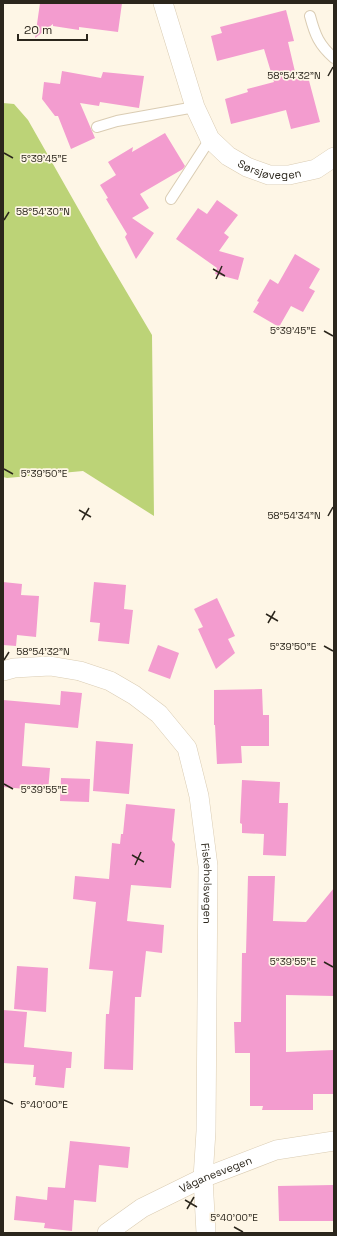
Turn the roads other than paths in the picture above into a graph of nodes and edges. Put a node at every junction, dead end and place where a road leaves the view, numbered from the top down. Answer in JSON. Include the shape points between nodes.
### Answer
{"nodes":[{"id":1,"x":163,"y":3,"type":"edge"},
{"id":2,"x":310,"y":16,"type":"dead end"},
{"id":3,"x":334,"y":58,"type":"edge"},
{"id":4,"x":195,"y":107,"type":"junction"},
{"id":5,"x":97,"y":127,"type":"dead end"},
{"id":6,"x":210,"y":139,"type":"junction"},
{"id":7,"x":334,"y":157,"type":"edge"},
{"id":8,"x":171,"y":199,"type":"dead end"},
{"id":9,"x":3,"y":671,"type":"edge"},
{"id":10,"x":334,"y":1141,"type":"edge"},
{"id":11,"x":203,"y":1178,"type":"junction"},
{"id":12,"x":107,"y":1233,"type":"edge"},
{"id":13,"x":206,"y":1233,"type":"edge"}],
"edges":[{"from":1,"to":4,"type":"street","name":"Sørsjøvegen"},
{"from":2,"to":3,"type":"lane","via":[[315,34],[324,49]]},
{"from":4,"to":5,"type":"lane","via":[[117,120]]},
{"from":4,"to":6,"type":"street","name":"Sørsjøvegen"},
{"from":6,"to":7,"type":"street","name":"Sørsjøvegen","via":[[228,156],[269,175],[289,175],[316,169]]},
{"from":6,"to":8,"type":"lane"},
{"from":9,"to":11,"type":"street","name":"Fiskeholsvegen","via":[[50,666],[80,671],[110,681],[159,714],[187,748],[199,796],[208,866],[206,1131]]},
{"from":10,"to":11,"type":"street","name":"Våganesvegen","via":[[276,1150]]},
{"from":11,"to":12,"type":"street","name":"Våganesvegen","via":[[142,1208]]},
{"from":11,"to":13,"type":"street","name":"Fiskeholsvegen"}]}
